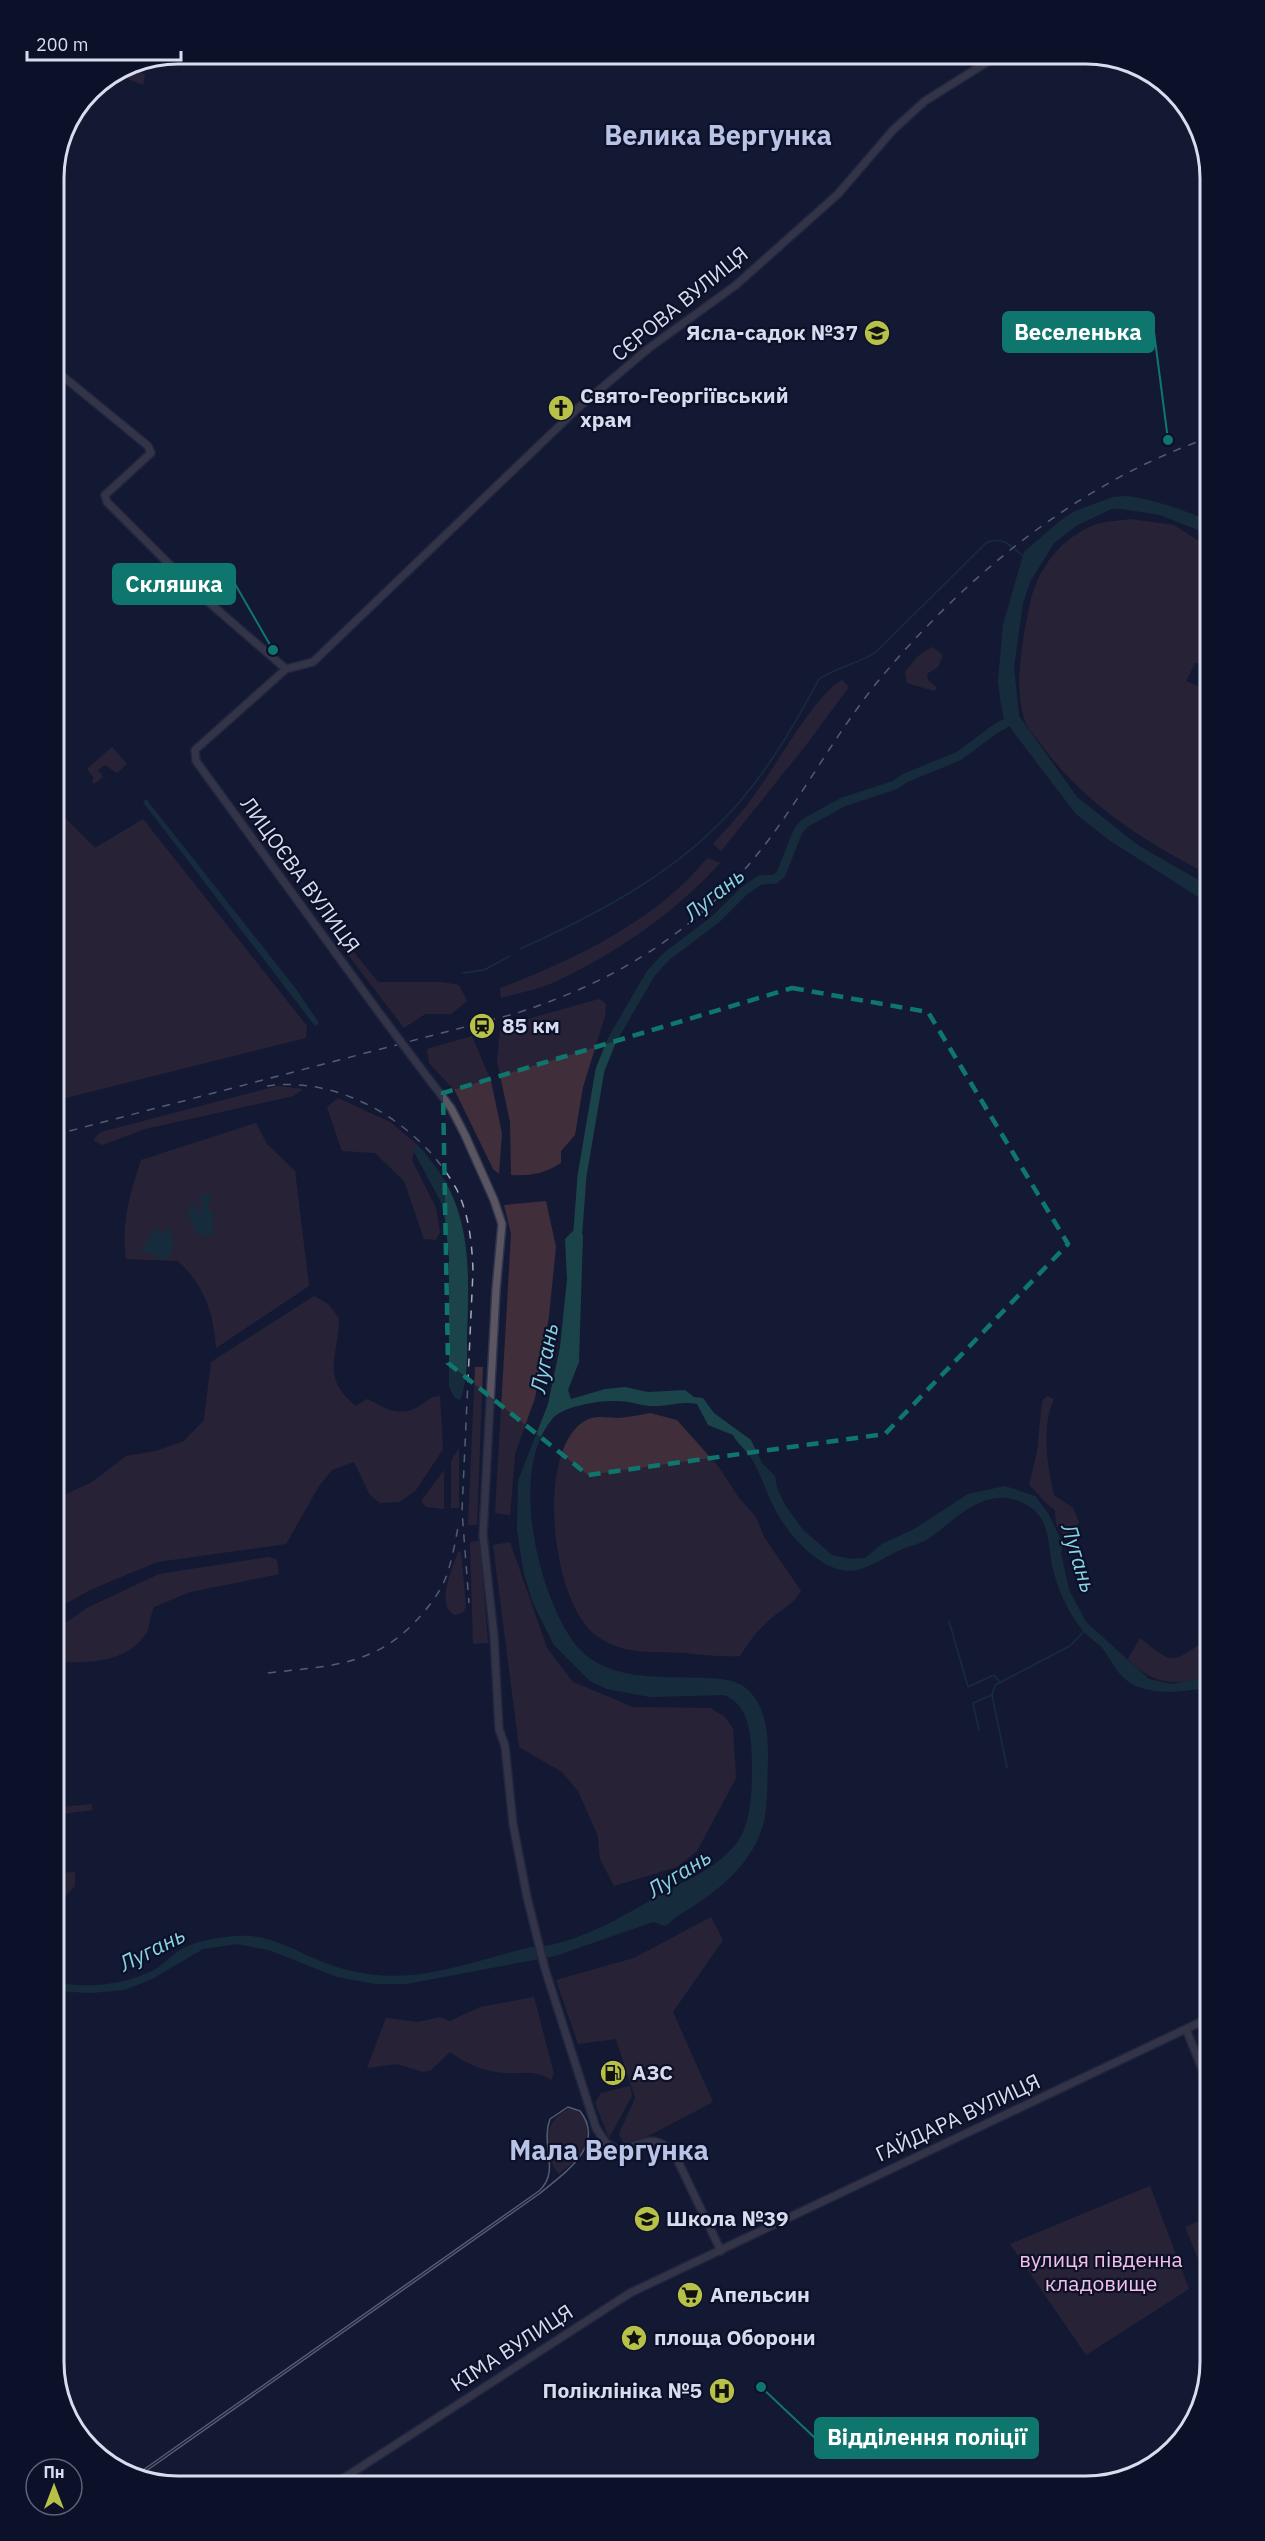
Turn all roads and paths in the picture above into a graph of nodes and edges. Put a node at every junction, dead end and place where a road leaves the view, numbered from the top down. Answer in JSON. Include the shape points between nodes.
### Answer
{"nodes":[{"id":1,"x":983,"y":65,"type":"edge"},
{"id":2,"x":65,"y":378,"type":"edge"},
{"id":3,"x":286,"y":669,"type":"junction"},
{"id":4,"x":195,"y":750,"type":"joint"},
{"id":5,"x":1200,"y":2022,"type":"edge"},
{"id":6,"x":1186,"y":2029,"type":"junction"},
{"id":7,"x":1200,"y":2064,"type":"edge"},
{"id":8,"x":721,"y":2251,"type":"junction"},
{"id":9,"x":347,"y":2476,"type":"edge"}],
"edges":[{"from":1,"to":3,"type":"street","name":"СЄРОВА ВУЛИЦЯ","via":[[925,102],[893,130],[837,194],[736,285],[653,345],[578,408],[313,662]]},
{"from":2,"to":3,"type":"street","via":[[148,446],[151,453],[105,495],[107,502],[198,593]]},
{"from":3,"to":4,"type":"street","name":"СЄРОВА ВУЛИЦЯ"},
{"from":4,"to":8,"type":"street","name":"ЛИЦОЄВА ВУЛИЦЯ","bridge":true,"via":[[196,761],[451,1108],[494,1200],[502,1224],[483,1535],[499,1729],[505,1746],[513,1824],[530,1913],[596,2128],[606,2143],[620,2151],[654,2140],[665,2143],[676,2157]]},
{"from":5,"to":6,"type":"street","name":"ГАЙДАРА ВУЛИЦЯ"},
{"from":6,"to":7,"type":"street"},
{"from":6,"to":8,"type":"street","name":"ГАЙДАРА ВУЛИЦЯ"},
{"from":8,"to":9,"type":"street","name":"КІМА ВУЛИЦЯ","via":[[609,2304]]}]}
